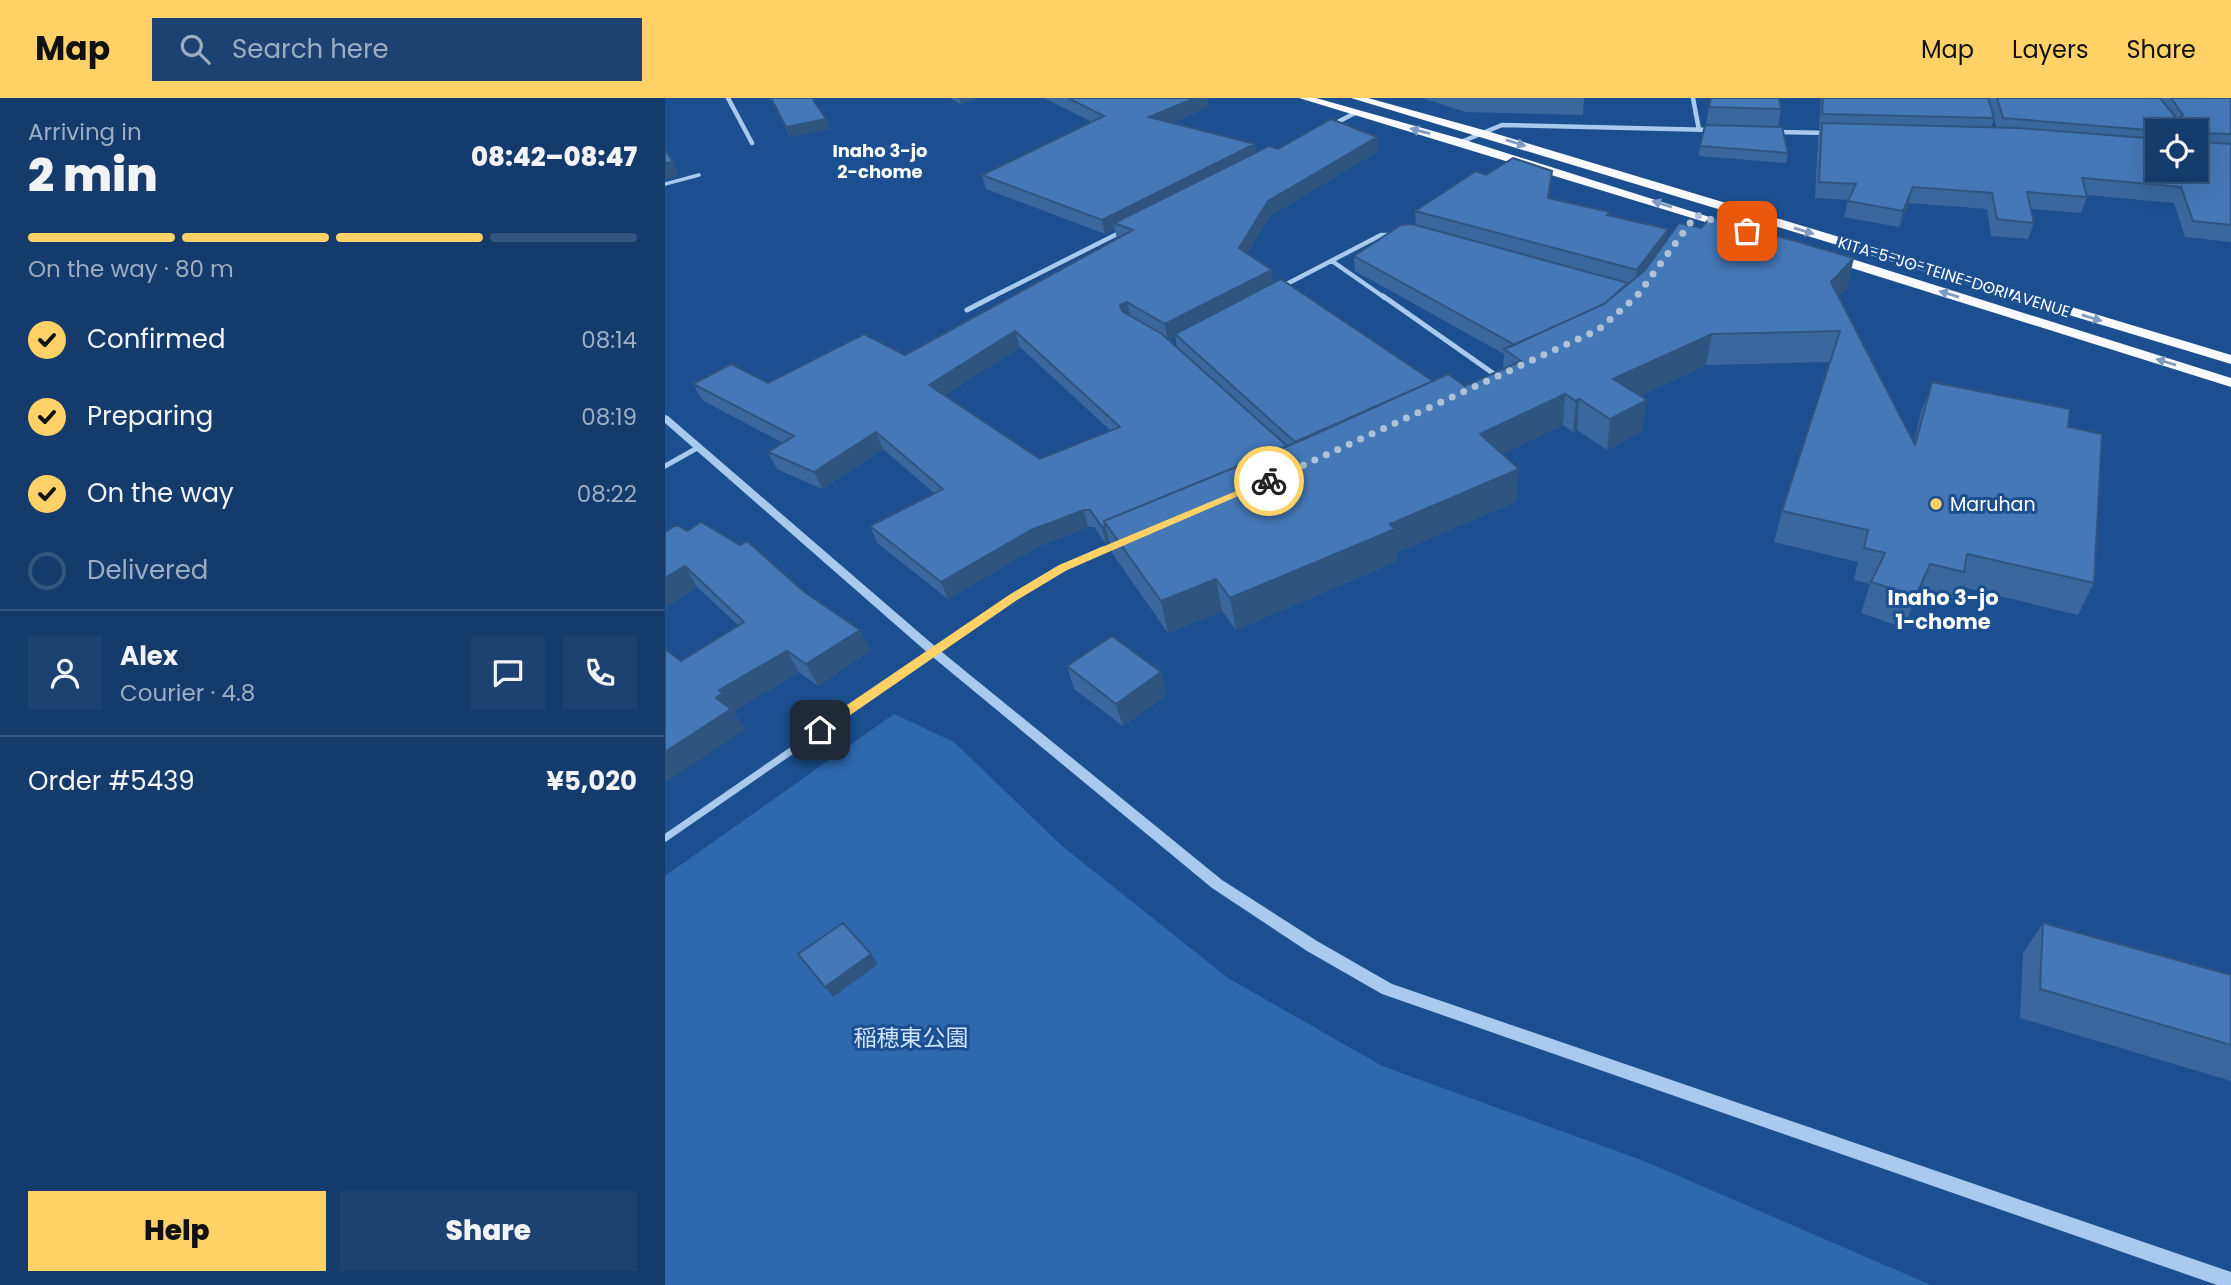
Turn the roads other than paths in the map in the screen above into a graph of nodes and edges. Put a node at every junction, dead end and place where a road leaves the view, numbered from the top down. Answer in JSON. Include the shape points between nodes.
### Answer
{"nodes":[{"id":1,"x":728,"y":98,"type":"edge"},
{"id":2,"x":1304,"y":98,"type":"edge"},
{"id":3,"x":1356,"y":98,"type":"edge"},
{"id":4,"x":1693,"y":98,"type":"edge"},
{"id":5,"x":1355,"y":113,"type":"junction"},
{"id":6,"x":1699,"y":130,"type":"junction"},
{"id":7,"x":1724,"y":130,"type":"edge"},
{"id":8,"x":1763,"y":131,"type":"edge"},
{"id":9,"x":1318,"y":132,"type":"edge"},
{"id":10,"x":1483,"y":133,"type":"junction"},
{"id":11,"x":1832,"y":133,"type":"edge"},
{"id":12,"x":1461,"y":142,"type":"junction"},
{"id":13,"x":752,"y":143,"type":"dead end"},
{"id":14,"x":699,"y":175,"type":"dead end"},
{"id":15,"x":665,"y":184,"type":"edge"},
{"id":16,"x":1124,"y":230,"type":"edge"},
{"id":17,"x":1748,"y":231,"type":"edge"},
{"id":18,"x":1402,"y":234,"type":"edge"},
{"id":19,"x":1814,"y":252,"type":"edge"},
{"id":20,"x":1332,"y":261,"type":"junction"},
{"id":21,"x":1273,"y":291,"type":"edge"},
{"id":22,"x":967,"y":310,"type":"dead end"},
{"id":23,"x":2231,"y":360,"type":"edge"},
{"id":24,"x":1510,"y":370,"type":"edge"},
{"id":25,"x":1497,"y":376,"type":"junction"},
{"id":26,"x":1485,"y":382,"type":"edge"},
{"id":27,"x":2231,"y":383,"type":"edge"},
{"id":28,"x":665,"y":418,"type":"edge"},
{"id":29,"x":699,"y":447,"type":"junction"},
{"id":30,"x":665,"y":466,"type":"edge"},
{"id":31,"x":1122,"y":542,"type":"edge"},
{"id":32,"x":933,"y":651,"type":"junction"},
{"id":33,"x":665,"y":838,"type":"edge"},
{"id":34,"x":2231,"y":1281,"type":"edge"}],
"edges":[{"from":1,"to":13,"type":"street"},
{"from":2,"to":5,"type":"highway"},
{"from":3,"to":10,"type":"highway","name":"KITA-5-JO-TEINE-DORI AVENUE"},
{"from":4,"to":6,"type":"street"},
{"from":5,"to":9,"type":"street"},
{"from":12,"to":5,"type":"highway","one_way":true},
{"from":6,"to":7,"type":"street"},
{"from":6,"to":10,"type":"street","via":[[1501,125]]},
{"from":8,"to":11,"type":"street"},
{"from":10,"to":12,"type":"street"},
{"from":10,"to":23,"type":"highway","name":"KITA-5-JO-TEINE-DORI AVENUE","one_way":true},
{"from":17,"to":12,"type":"highway","one_way":true,"via":[[1693,220]]},
{"from":14,"to":15,"type":"lane"},
{"from":16,"to":22,"type":"street"},
{"from":18,"to":20,"type":"street","via":[[1381,235]]},
{"from":27,"to":19,"type":"highway","name":"KITA-5-JO-TEINE-DORI AVENUE","one_way":true},
{"from":20,"to":21,"type":"street"},
{"from":20,"to":25,"type":"street"},
{"from":24,"to":25,"type":"street"},
{"from":25,"to":26,"type":"street"},
{"from":28,"to":29,"type":"street"},
{"from":29,"to":30,"type":"street"},
{"from":29,"to":32,"type":"street"},
{"from":31,"to":32,"type":"street","via":[[1063,568]]},
{"from":32,"to":33,"type":"street"},
{"from":32,"to":34,"type":"street","via":[[1217,884],[1387,989]]}]}
